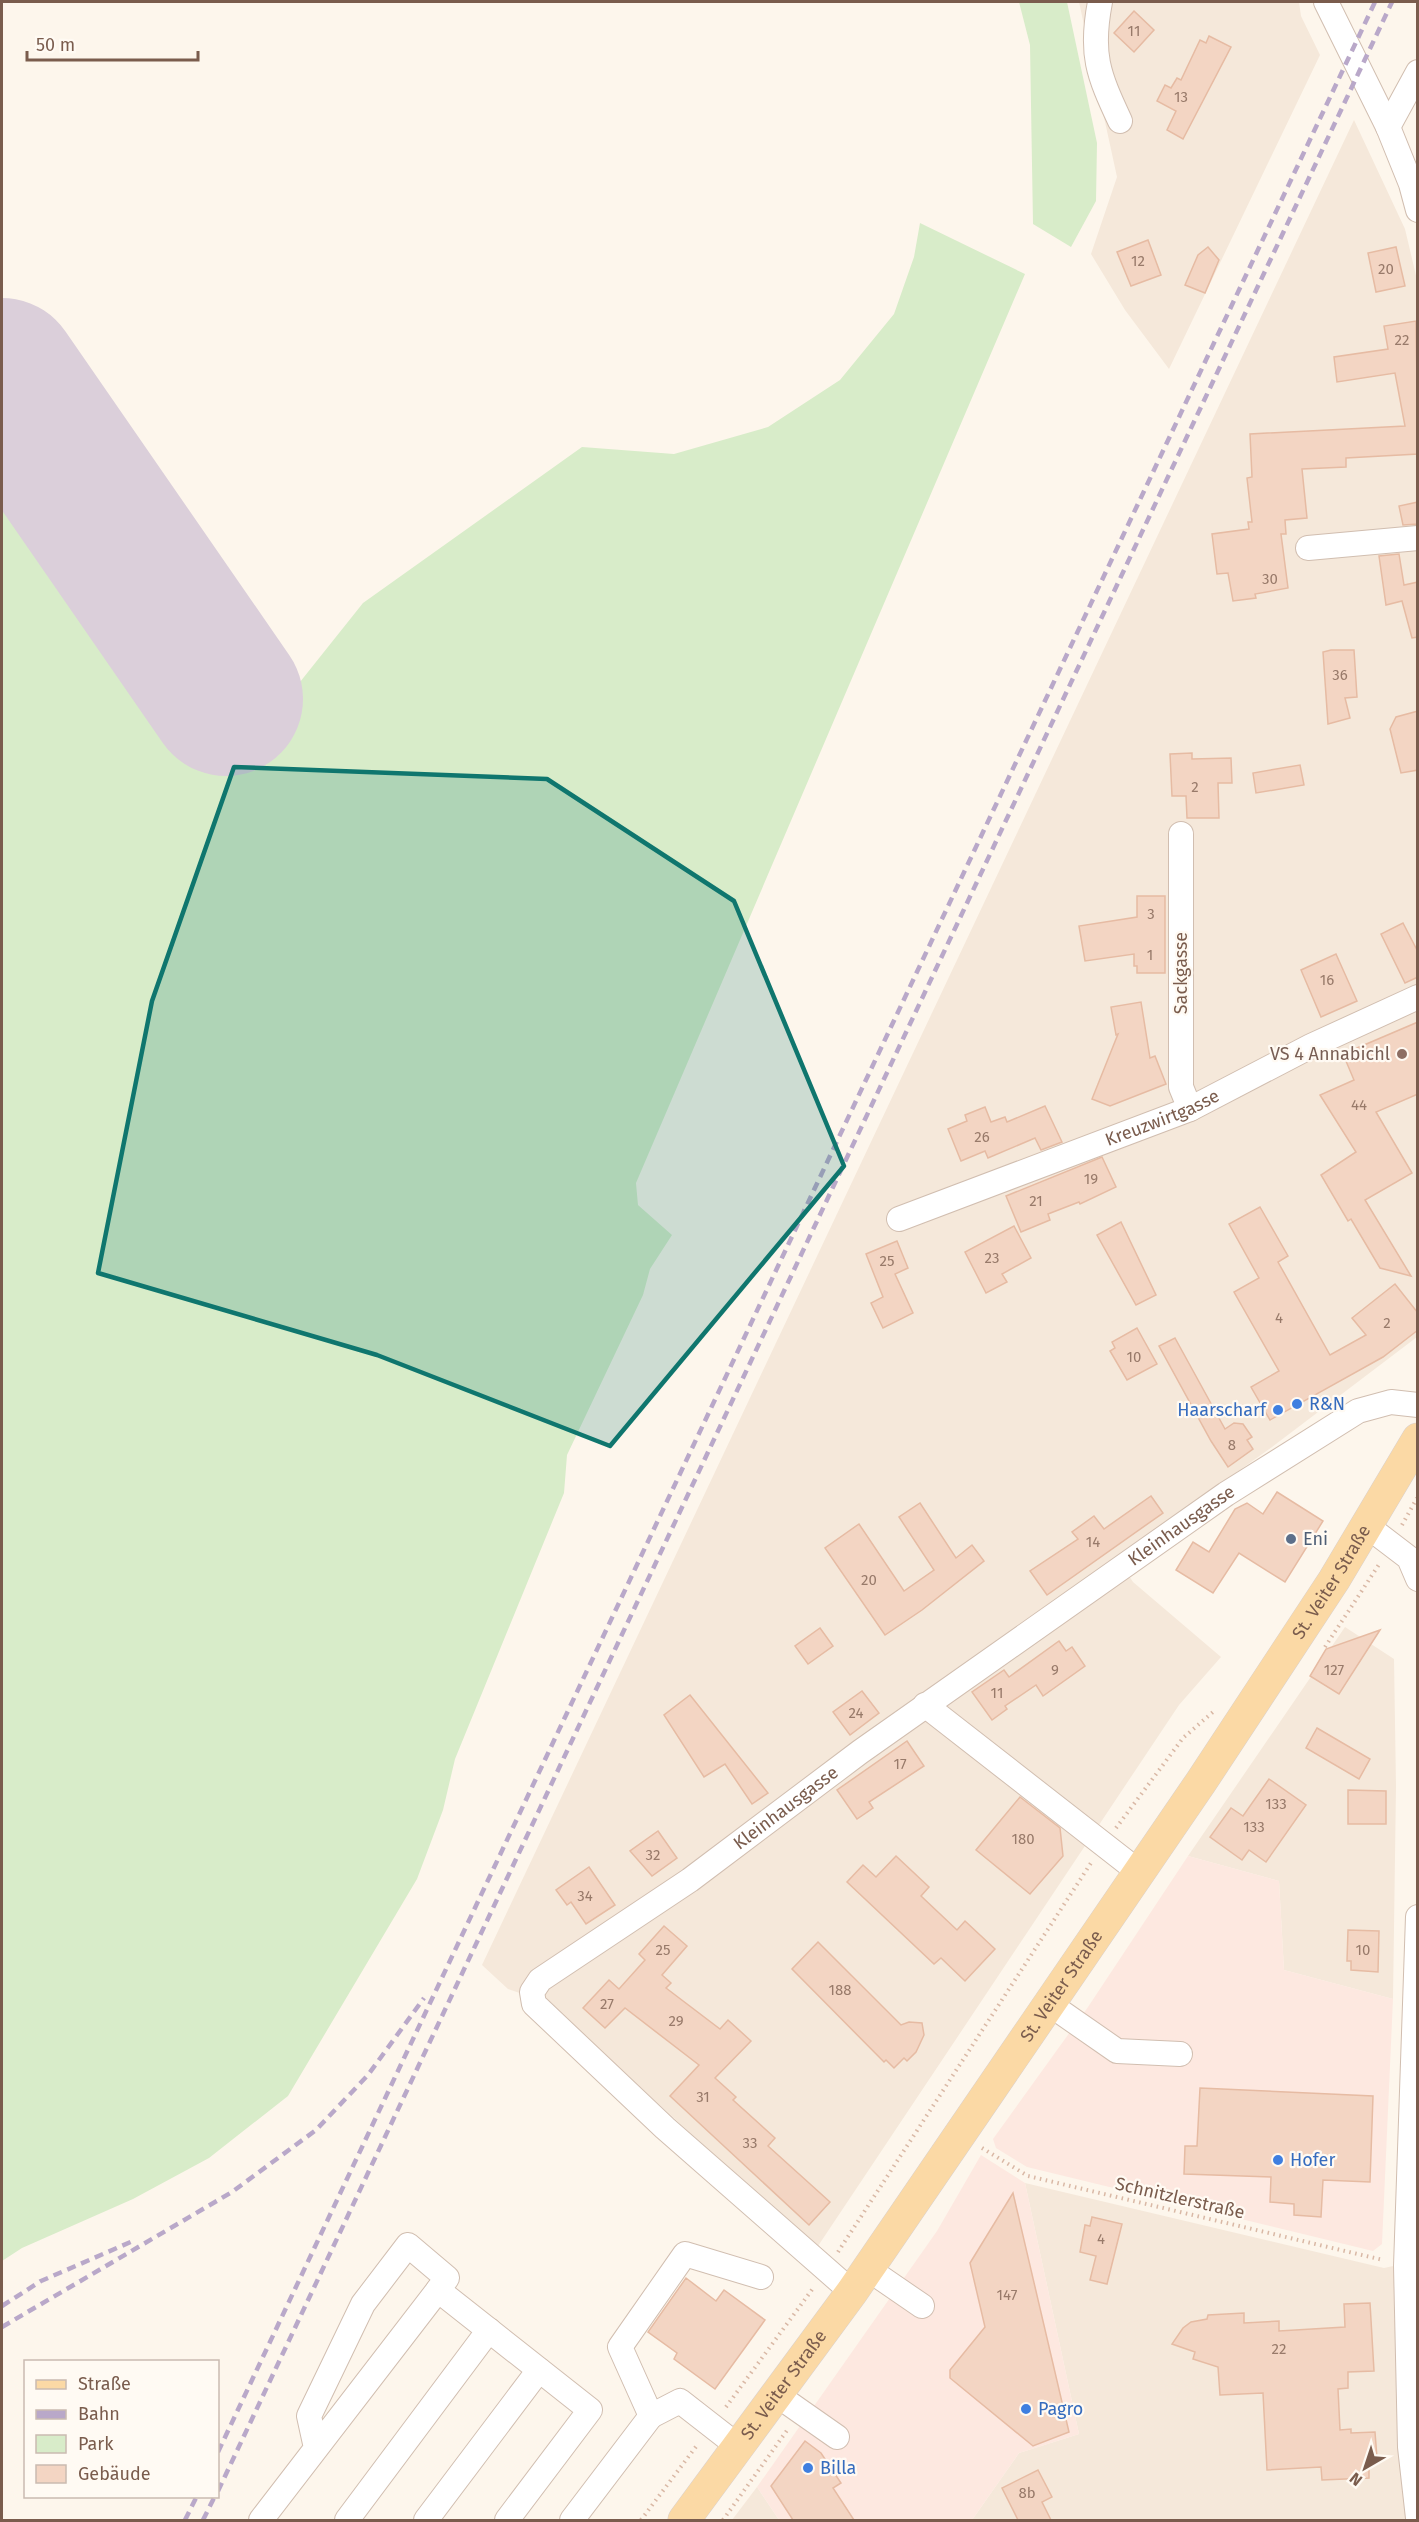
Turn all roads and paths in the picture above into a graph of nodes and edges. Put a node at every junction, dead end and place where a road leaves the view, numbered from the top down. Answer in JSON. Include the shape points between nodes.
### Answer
{"nodes":[{"id":1,"x":1100,"y":2,"type":"edge"},
{"id":2,"x":1326,"y":2,"type":"edge"},
{"id":3,"x":1418,"y":72,"type":"edge"},
{"id":4,"x":1120,"y":121,"type":"dead end"},
{"id":5,"x":1388,"y":127,"type":"junction"},
{"id":6,"x":1418,"y":210,"type":"edge"},
{"id":7,"x":1418,"y":538,"type":"edge"},
{"id":8,"x":1308,"y":548,"type":"dead end"},
{"id":9,"x":1181,"y":834,"type":"dead end"},
{"id":10,"x":1418,"y":997,"type":"edge"},
{"id":11,"x":1190,"y":1109,"type":"junction"},
{"id":12,"x":899,"y":1220,"type":"dead end"},
{"id":13,"x":1418,"y":1405,"type":"edge"},
{"id":14,"x":1418,"y":1439,"type":"edge"},
{"id":15,"x":1418,"y":1497,"type":"edge"},
{"id":16,"x":1367,"y":1526,"type":"junction"},
{"id":17,"x":1409,"y":1558,"type":"edge"},
{"id":18,"x":925,"y":1705,"type":"junction"},
{"id":19,"x":1222,"y":1705,"type":"dead end"},
{"id":20,"x":1104,"y":1845,"type":"junction"},
{"id":21,"x":1139,"y":1872,"type":"junction"},
{"id":22,"x":1418,"y":1917,"type":"edge"},
{"id":23,"x":1417,"y":1948,"type":"edge"},
{"id":24,"x":1048,"y":2004,"type":"junction"},
{"id":25,"x":1180,"y":2054,"type":"dead end"},
{"id":26,"x":959,"y":2133,"type":"junction"},
{"id":27,"x":1406,"y":2266,"type":"junction"},
{"id":28,"x":826,"y":2271,"type":"junction"},
{"id":29,"x":761,"y":2277,"type":"dead end"},
{"id":30,"x":860,"y":2281,"type":"junction"},
{"id":31,"x":438,"y":2290,"type":"junction"},
{"id":32,"x":922,"y":2306,"type":"dead end"},
{"id":33,"x":489,"y":2330,"type":"junction"},
{"id":34,"x":539,"y":2370,"type":"junction"},
{"id":35,"x":777,"y":2395,"type":"junction"},
{"id":36,"x":651,"y":2416,"type":"junction"},
{"id":37,"x":712,"y":2426,"type":"junction"},
{"id":38,"x":837,"y":2437,"type":"dead end"},
{"id":39,"x":739,"y":2447,"type":"junction"},
{"id":40,"x":1414,"y":2447,"type":"edge"},
{"id":41,"x":316,"y":2448,"type":"junction"},
{"id":42,"x":1418,"y":2518,"type":"edge"},
{"id":43,"x":261,"y":2520,"type":"edge"},
{"id":44,"x":347,"y":2520,"type":"edge"},
{"id":45,"x":426,"y":2520,"type":"edge"},
{"id":46,"x":507,"y":2520,"type":"edge"},
{"id":47,"x":572,"y":2520,"type":"edge"},
{"id":48,"x":641,"y":2520,"type":"edge"},
{"id":49,"x":684,"y":2520,"type":"edge"}],
"edges":[{"from":1,"to":4,"type":"street","via":[[1094,43],[1103,84]]},
{"from":2,"to":5,"type":"street"},
{"from":3,"to":5,"type":"street"},
{"from":5,"to":6,"type":"street"},
{"from":7,"to":8,"type":"street"},
{"from":9,"to":11,"type":"street","name":"Sackgasse","via":[[1181,1087]]},
{"from":10,"to":11,"type":"street","name":"Kreuzwirtgasse","via":[[1311,1046]]},
{"from":11,"to":12,"type":"street","name":"Kreuzwirtgasse"},
{"from":13,"to":18,"type":"street","name":"Kleinhausgasse","via":[[1391,1402],[1358,1411],[1226,1494]]},
{"from":14,"to":16,"type":"main road","name":"St. Veiter Straße"},
{"from":15,"to":17,"type":"path"},
{"from":16,"to":17,"type":"street"},
{"from":16,"to":21,"type":"main road","name":"St. Veiter Straße","via":[[1322,1600]]},
{"from":18,"to":20,"type":"street"},
{"from":18,"to":28,"type":"street","name":"Kleinhausgasse","via":[[690,1880],[540,1980],[532,1992],[534,2004],[665,2128]]},
{"from":19,"to":20,"type":"path","via":[[1183,1738]]},
{"from":20,"to":21,"type":"street"},
{"from":20,"to":28,"type":"path"},
{"from":21,"to":24,"type":"main road","name":"St. Veiter Straße"},
{"from":22,"to":23,"type":"street"},
{"from":23,"to":27,"type":"street"},
{"from":24,"to":25,"type":"street","via":[[1117,2051]]},
{"from":24,"to":26,"type":"main road","name":"St. Veiter Straße"},
{"from":26,"to":27,"type":"path","name":"Schnitzlerstraße","via":[[1028,2176]]},
{"from":26,"to":30,"type":"main road","name":"St. Veiter Straße"},
{"from":27,"to":40,"type":"street"},
{"from":28,"to":30,"type":"street","name":"Kleinhausgasse"},
{"from":28,"to":37,"type":"path"},
{"from":29,"to":36,"type":"street","via":[[685,2254],[620,2346]]},
{"from":30,"to":32,"type":"street","name":"Kleinhausgasse"},
{"from":30,"to":35,"type":"main road","name":"St. Veiter Straße"},
{"from":31,"to":33,"type":"street"},
{"from":31,"to":41,"type":"street"},
{"from":31,"to":41,"type":"street","via":[[447,2278],[408,2245],[363,2304],[309,2416]]},
{"from":33,"to":34,"type":"street"},
{"from":33,"to":44,"type":"street"},
{"from":34,"to":45,"type":"street"},
{"from":34,"to":46,"type":"street","via":[[591,2410]]},
{"from":35,"to":38,"type":"street"},
{"from":35,"to":39,"type":"main road","name":"St. Veiter Straße"},
{"from":36,"to":37,"type":"street","via":[[680,2401]]},
{"from":36,"to":47,"type":"street"},
{"from":37,"to":39,"type":"street"},
{"from":37,"to":48,"type":"path"},
{"from":39,"to":49,"type":"main road","name":"St. Veiter Straße"},
{"from":40,"to":42,"type":"street"},
{"from":41,"to":43,"type":"street"}]}
